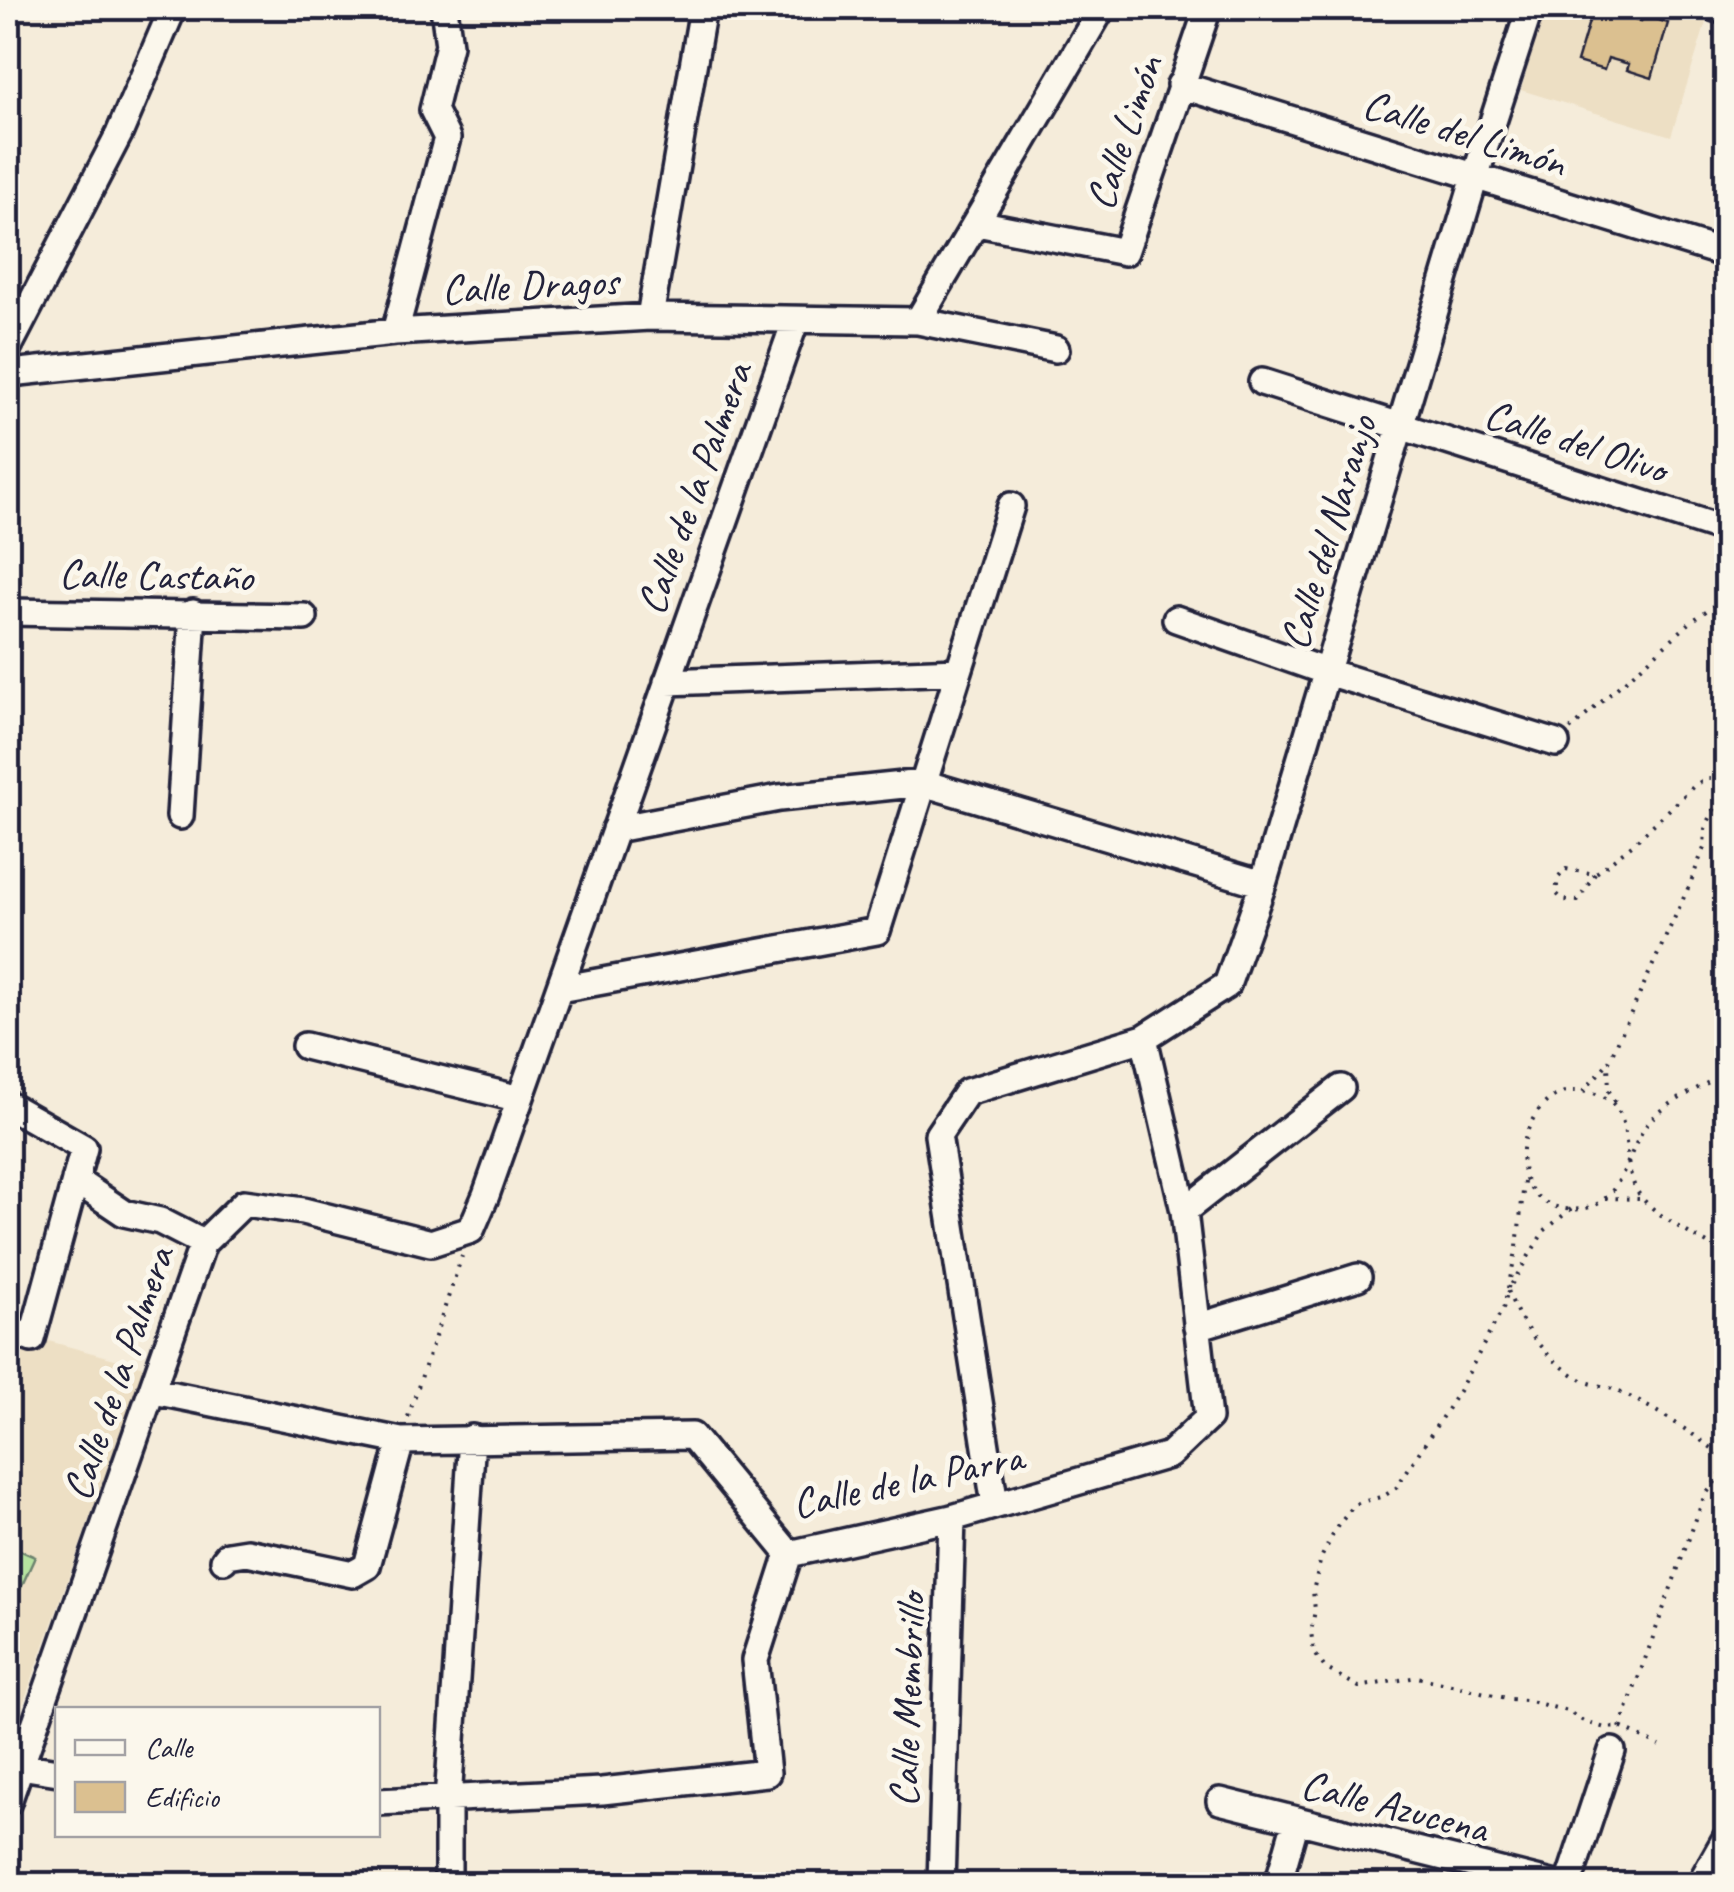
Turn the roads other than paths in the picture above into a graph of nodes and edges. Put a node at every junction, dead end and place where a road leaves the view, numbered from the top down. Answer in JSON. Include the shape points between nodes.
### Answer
{"nodes":[{"id":1,"x":173,"y":8,"type":"edge"},
{"id":2,"x":444,"y":8,"type":"edge"},
{"id":3,"x":703,"y":8,"type":"edge"},
{"id":4,"x":1102,"y":8,"type":"edge"},
{"id":5,"x":1208,"y":8,"type":"edge"},
{"id":6,"x":1530,"y":8,"type":"edge"},
{"id":7,"x":1715,"y":8,"type":"edge"},
{"id":8,"x":1726,"y":11,"type":"edge"},
{"id":9,"x":1180,"y":85,"type":"junction"},
{"id":10,"x":1476,"y":177,"type":"junction"},
{"id":11,"x":977,"y":223,"type":"junction"},
{"id":12,"x":1726,"y":254,"type":"edge"},
{"id":13,"x":650,"y":317,"type":"junction"},
{"id":14,"x":794,"y":322,"type":"junction"},
{"id":15,"x":918,"y":322,"type":"junction"},
{"id":16,"x":395,"y":332,"type":"junction"},
{"id":17,"x":8,"y":348,"type":"edge"},
{"id":18,"x":1056,"y":349,"type":"dead end"},
{"id":19,"x":8,"y":369,"type":"edge"},
{"id":20,"x":1262,"y":382,"type":"dead end"},
{"id":21,"x":1402,"y":426,"type":"junction"},
{"id":22,"x":1011,"y":506,"type":"dead end"},
{"id":23,"x":1726,"y":530,"type":"edge"},
{"id":24,"x":8,"y":612,"type":"edge"},
{"id":25,"x":193,"y":613,"type":"junction"},
{"id":26,"x":304,"y":617,"type":"dead end"},
{"id":27,"x":1176,"y":619,"type":"dead end"},
{"id":28,"x":959,"y":670,"type":"junction"},
{"id":29,"x":1327,"y":672,"type":"junction"},
{"id":30,"x":667,"y":682,"type":"junction"},
{"id":31,"x":1556,"y":743,"type":"road end"},
{"id":32,"x":924,"y":783,"type":"junction"},
{"id":33,"x":180,"y":816,"type":"dead end"},
{"id":34,"x":615,"y":829,"type":"junction"},
{"id":35,"x":1263,"y":884,"type":"junction"},
{"id":36,"x":559,"y":989,"type":"junction"},
{"id":37,"x":1144,"y":1038,"type":"junction"},
{"id":38,"x":305,"y":1046,"type":"dead end"},
{"id":39,"x":1341,"y":1088,"type":"dead end"},
{"id":40,"x":520,"y":1100,"type":"junction"},
{"id":41,"x":8,"y":1105,"type":"edge"},
{"id":42,"x":75,"y":1180,"type":"junction"},
{"id":43,"x":1184,"y":1210,"type":"junction"},
{"id":44,"x":203,"y":1243,"type":"junction"},
{"id":45,"x":1358,"y":1277,"type":"dead end"},
{"id":46,"x":1197,"y":1328,"type":"junction"},
{"id":47,"x":20,"y":1335,"type":"edge"},
{"id":48,"x":154,"y":1391,"type":"junction"},
{"id":49,"x":472,"y":1438,"type":"junction"},
{"id":50,"x":400,"y":1441,"type":"junction"},
{"id":51,"x":994,"y":1505,"type":"junction"},
{"id":52,"x":952,"y":1518,"type":"junction"},
{"id":53,"x":789,"y":1554,"type":"junction"},
{"id":54,"x":224,"y":1560,"type":"dead end"},
{"id":55,"x":1616,"y":1739,"type":"road end"},
{"id":56,"x":20,"y":1766,"type":"junction"},
{"id":57,"x":55,"y":1772,"type":"edge"},
{"id":58,"x":448,"y":1801,"type":"junction"},
{"id":59,"x":1220,"y":1801,"type":"dead end"},
{"id":60,"x":8,"y":1802,"type":"edge"},
{"id":61,"x":380,"y":1802,"type":"edge"},
{"id":62,"x":1296,"y":1821,"type":"junction"},
{"id":63,"x":1726,"y":1838,"type":"edge"},
{"id":64,"x":448,"y":1884,"type":"edge"},
{"id":65,"x":940,"y":1884,"type":"edge"},
{"id":66,"x":1278,"y":1884,"type":"edge"},
{"id":67,"x":1552,"y":1884,"type":"edge"},
{"id":68,"x":1568,"y":1884,"type":"edge"},
{"id":69,"x":1700,"y":1884,"type":"edge"}],
"edges":[{"from":1,"to":17,"type":"street","via":[[119,134]]},
{"from":2,"to":16,"type":"street","via":[[449,45],[433,110],[447,138]]},
{"from":3,"to":13,"type":"street"},
{"from":4,"to":11,"type":"street"},
{"from":5,"to":9,"type":"street","name":"Calle Limón"},
{"from":6,"to":10,"type":"street","name":"Calle del Naranjo"},
{"from":7,"to":8,"type":"street"},
{"from":9,"to":10,"type":"street","name":"Calle del Limón"},
{"from":9,"to":11,"type":"street","name":"Calle Limón","via":[[1125,252]]},
{"from":10,"to":12,"type":"street","name":"Calle del Limón"},
{"from":10,"to":21,"type":"street","name":"Calle del Naranjo"},
{"from":11,"to":15,"type":"street"},
{"from":13,"to":14,"type":"street","name":"Calle Dragos"},
{"from":13,"to":16,"type":"street","name":"Calle Dragos"},
{"from":14,"to":15,"type":"street","name":"Calle Dragos"},
{"from":14,"to":30,"type":"street","name":"Calle de la Palmera"},
{"from":15,"to":18,"type":"street","name":"Calle Dragos"},
{"from":16,"to":19,"type":"street","name":"Calle Dragos"},
{"from":20,"to":21,"type":"street","name":"Calle del Olivo"},
{"from":21,"to":23,"type":"street","name":"Calle del Olivo"},
{"from":21,"to":29,"type":"street","name":"Calle del Naranjo"},
{"from":22,"to":28,"type":"street"},
{"from":24,"to":25,"type":"street","name":"Calle Castaño"},
{"from":25,"to":26,"type":"street","name":"Calle Castaño"},
{"from":25,"to":33,"type":"street"},
{"from":27,"to":29,"type":"street"},
{"from":28,"to":30,"type":"street","name":"Calle de la Palmera"},
{"from":28,"to":32,"type":"street"},
{"from":29,"to":31,"type":"street"},
{"from":29,"to":35,"type":"street","name":"Calle del Naranjo"},
{"from":30,"to":34,"type":"street","name":"Calle de la Palmera"},
{"from":32,"to":34,"type":"street","via":[[779,798]]},
{"from":32,"to":35,"type":"street"},
{"from":32,"to":36,"type":"street","via":[[877,931]]},
{"from":34,"to":36,"type":"street","name":"Calle de la Palmera"},
{"from":35,"to":37,"type":"street","name":"Calle del Naranjo","via":[[1227,985]]},
{"from":36,"to":40,"type":"street","name":"Calle de la Palmera"},
{"from":37,"to":43,"type":"street","name":"Calle de la Parra"},
{"from":37,"to":51,"type":"street","name":"Calle del Naranjo","via":[[967,1092],[938,1134]]},
{"from":38,"to":40,"type":"street"},
{"from":39,"to":43,"type":"street"},
{"from":40,"to":44,"type":"street","name":"Calle de la Palmera","via":[[471,1230],[430,1242],[304,1211],[244,1204]]},
{"from":41,"to":42,"type":"street","via":[[84,1148]]},
{"from":42,"to":44,"type":"street","via":[[124,1213]]},
{"from":42,"to":47,"type":"street"},
{"from":43,"to":46,"type":"street","name":"Calle de la Parra"},
{"from":44,"to":48,"type":"street","name":"Calle de la Palmera"},
{"from":45,"to":46,"type":"street"},
{"from":46,"to":51,"type":"street","name":"Calle de la Parra","via":[[1208,1418],[1168,1455]]},
{"from":48,"to":50,"type":"street","name":"Calle de la Parra"},
{"from":48,"to":56,"type":"street","name":"Calle de la Palmera"},
{"from":49,"to":50,"type":"street","name":"Calle de la Parra"},
{"from":49,"to":53,"type":"street","name":"Calle de la Parra","via":[[692,1436]]},
{"from":49,"to":58,"type":"street"},
{"from":50,"to":54,"type":"street","via":[[362,1570],[353,1574],[246,1552]]},
{"from":51,"to":52,"type":"street","name":"Calle de la Parra"},
{"from":52,"to":53,"type":"street","name":"Calle de la Parra"},
{"from":52,"to":65,"type":"street","name":"Calle Membrillo"},
{"from":53,"to":58,"type":"street","via":[[755,1660],[766,1773]]},
{"from":55,"to":68,"type":"street"},
{"from":56,"to":57,"type":"street"},
{"from":56,"to":60,"type":"street","name":"Calle de la Palmera"},
{"from":58,"to":61,"type":"street"},
{"from":58,"to":64,"type":"street"},
{"from":59,"to":62,"type":"street","name":"Calle Azucena"},
{"from":62,"to":66,"type":"street"},
{"from":62,"to":67,"type":"street","name":"Calle Azucena"},
{"from":63,"to":69,"type":"street"}]}
